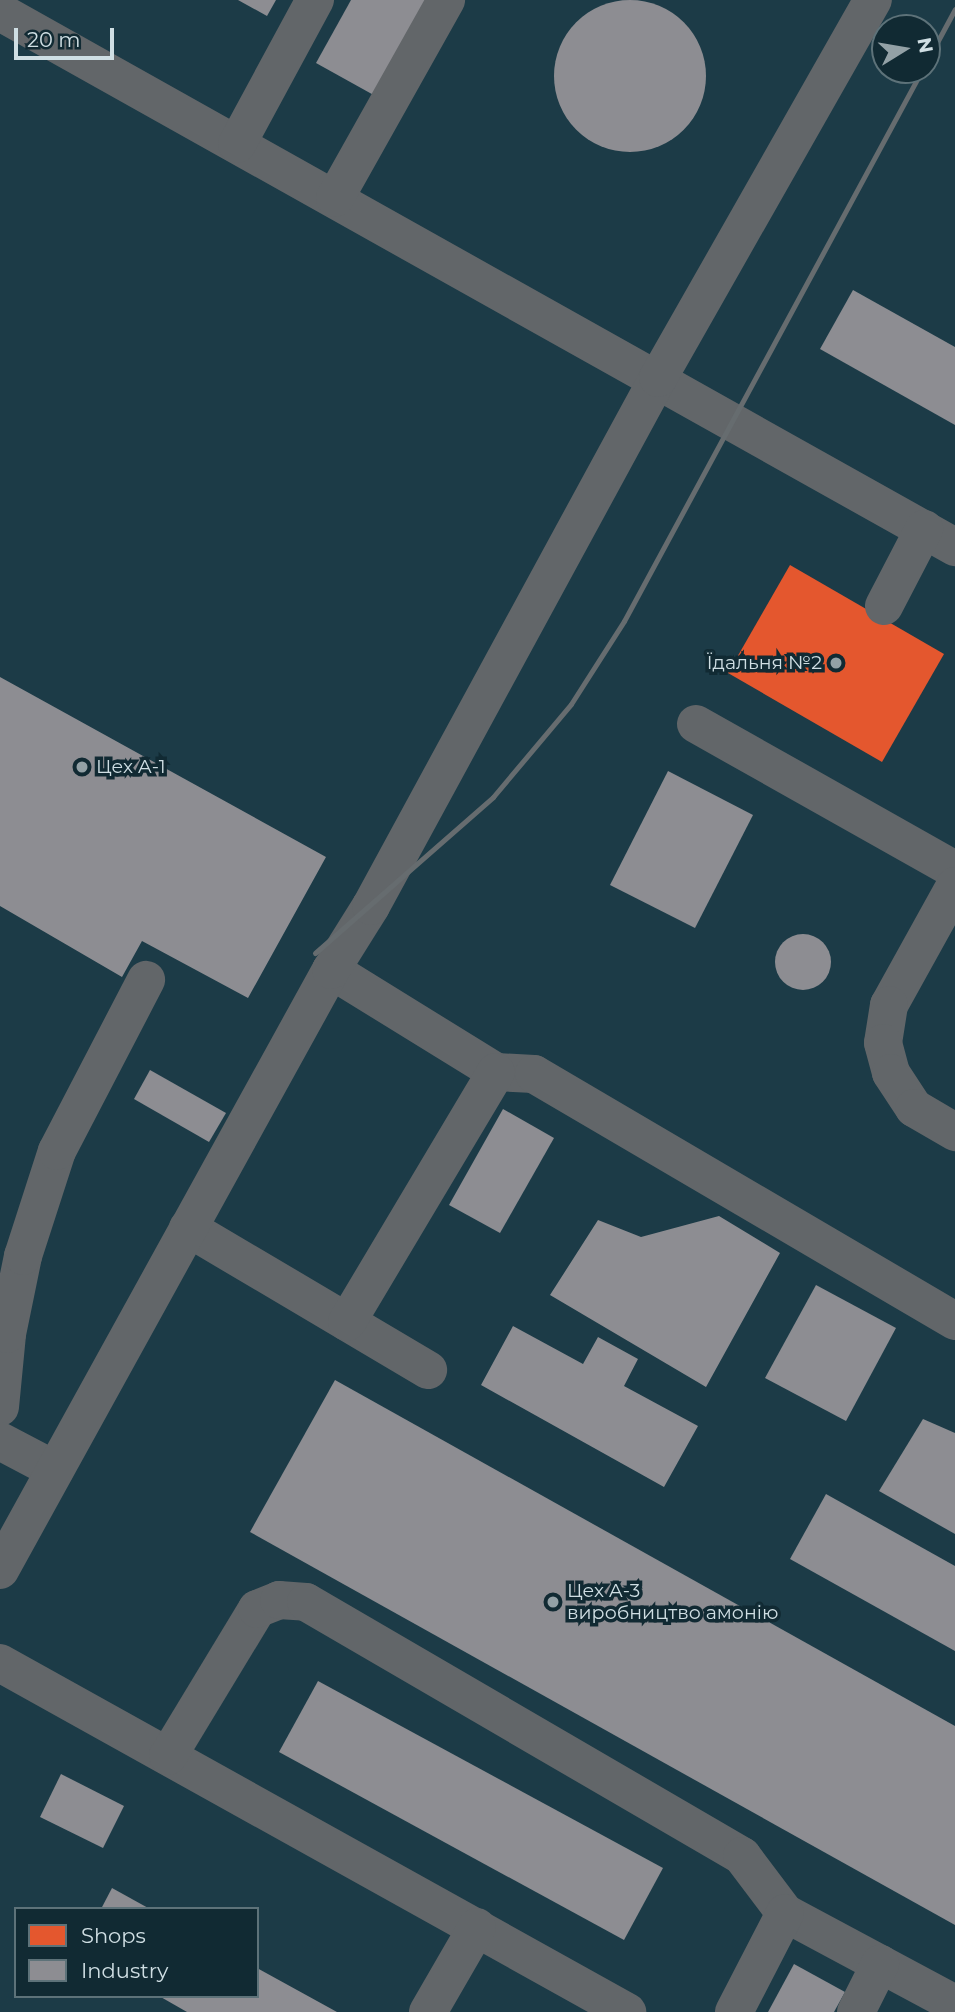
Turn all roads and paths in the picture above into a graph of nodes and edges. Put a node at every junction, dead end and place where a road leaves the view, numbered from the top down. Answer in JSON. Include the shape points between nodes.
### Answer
{"nodes":[{"id":1,"x":315,"y":0,"type":"edge"},
{"id":2,"x":446,"y":0,"type":"edge"},
{"id":3,"x":873,"y":0,"type":"edge"},
{"id":4,"x":0,"y":12,"type":"edge"},
{"id":5,"x":237,"y":144,"type":"junction"},
{"id":6,"x":335,"y":198,"type":"junction"},
{"id":7,"x":657,"y":378,"type":"junction"},
{"id":8,"x":939,"y":538,"type":"edge"},
{"id":9,"x":884,"y":606,"type":"dead end"},
{"id":10,"x":695,"y":724,"type":"dead end"},
{"id":11,"x":955,"y":870,"type":"edge"},
{"id":12,"x":955,"y":886,"type":"edge"},
{"id":13,"x":331,"y":970,"type":"junction"},
{"id":14,"x":146,"y":980,"type":"dead end"},
{"id":15,"x":496,"y":1072,"type":"junction"},
{"id":16,"x":955,"y":1132,"type":"edge"},
{"id":17,"x":188,"y":1228,"type":"junction"},
{"id":18,"x":955,"y":1321,"type":"edge"},
{"id":19,"x":347,"y":1322,"type":"junction"},
{"id":20,"x":428,"y":1370,"type":"dead end"},
{"id":21,"x":0,"y":1407,"type":"edge"},
{"id":22,"x":0,"y":1441,"type":"edge"},
{"id":23,"x":55,"y":1470,"type":"junction"},
{"id":24,"x":0,"y":1570,"type":"edge"},
{"id":25,"x":0,"y":1663,"type":"edge"},
{"id":26,"x":168,"y":1756,"type":"junction"},
{"id":27,"x":785,"y":1913,"type":"junction"},
{"id":28,"x":477,"y":1927,"type":"junction"},
{"id":29,"x":880,"y":1964,"type":"junction"},
{"id":30,"x":955,"y":2004,"type":"edge"},
{"id":31,"x":428,"y":2012,"type":"edge"},
{"id":32,"x":627,"y":2012,"type":"edge"},
{"id":33,"x":734,"y":2012,"type":"edge"},
{"id":34,"x":856,"y":2012,"type":"edge"}],
"edges":[{"from":1,"to":5,"type":"lane"},
{"from":2,"to":6,"type":"lane"},
{"from":3,"to":7,"type":"lane"},
{"from":4,"to":5,"type":"lane"},
{"from":5,"to":6,"type":"lane"},
{"from":6,"to":7,"type":"lane"},
{"from":7,"to":8,"type":"lane"},
{"from":7,"to":13,"type":"lane","via":[[371,906]]},
{"from":8,"to":9,"type":"lane"},
{"from":10,"to":11,"type":"lane"},
{"from":12,"to":16,"type":"lane","via":[[889,1004],[883,1043],[891,1073],[914,1108]]},
{"from":13,"to":15,"type":"lane"},
{"from":13,"to":17,"type":"lane"},
{"from":14,"to":21,"type":"lane","via":[[57,1151],[23,1256],[7,1334]]},
{"from":15,"to":18,"type":"lane","via":[[534,1074]]},
{"from":15,"to":19,"type":"lane"},
{"from":17,"to":19,"type":"lane"},
{"from":17,"to":23,"type":"lane"},
{"from":19,"to":20,"type":"lane"},
{"from":22,"to":23,"type":"lane"},
{"from":23,"to":24,"type":"lane"},
{"from":25,"to":26,"type":"lane"},
{"from":26,"to":27,"type":"lane","via":[[257,1609],[279,1600],[306,1602],[742,1856]]},
{"from":26,"to":28,"type":"lane"},
{"from":27,"to":29,"type":"lane"},
{"from":27,"to":33,"type":"lane"},
{"from":28,"to":31,"type":"lane"},
{"from":28,"to":32,"type":"lane"},
{"from":29,"to":30,"type":"lane"},
{"from":29,"to":34,"type":"lane"}]}
